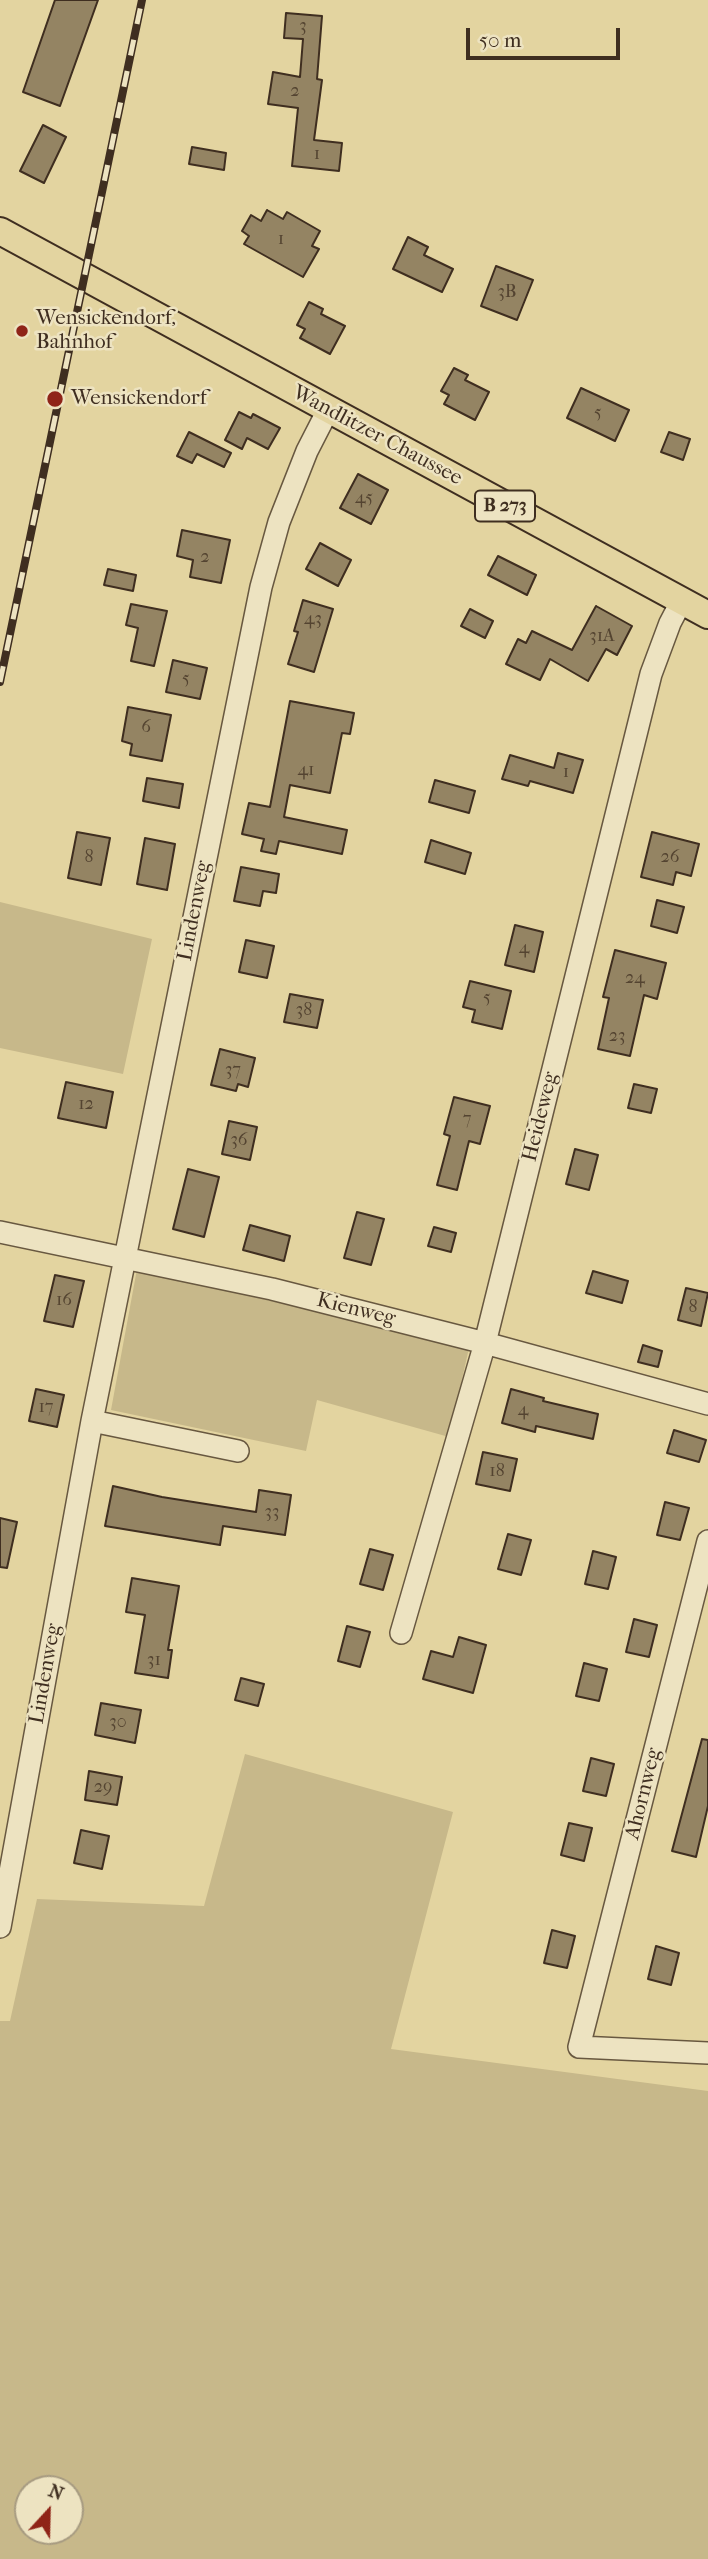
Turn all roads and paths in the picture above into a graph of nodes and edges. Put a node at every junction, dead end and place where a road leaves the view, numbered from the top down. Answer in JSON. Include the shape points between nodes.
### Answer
{"nodes":[{"id":1,"x":0,"y":230,"type":"edge"},
{"id":2,"x":328,"y":410,"type":"junction"},
{"id":3,"x":681,"y":601,"type":"junction"},
{"id":4,"x":708,"y":615,"type":"edge"},
{"id":5,"x":0,"y":1232,"type":"edge"},
{"id":6,"x":124,"y":1258,"type":"junction"},
{"id":7,"x":485,"y":1343,"type":"junction"},
{"id":8,"x":708,"y":1404,"type":"edge"},
{"id":9,"x":92,"y":1421,"type":"junction"},
{"id":10,"x":238,"y":1451,"type":"dead end"},
{"id":11,"x":708,"y":1541,"type":"edge"},
{"id":12,"x":401,"y":1633,"type":"dead end"},
{"id":13,"x":0,"y":1927,"type":"edge"},
{"id":14,"x":708,"y":2053,"type":"edge"}],
"edges":[{"from":1,"to":2,"type":"main road","name":"Wandlitzer Chaussee","number":"B 273"},
{"from":2,"to":3,"type":"main road","name":"Wandlitzer Chaussee","number":"B 273"},
{"from":2,"to":6,"type":"street","name":"Lindenweg","via":[[279,522],[261,587]]},
{"from":3,"to":4,"type":"main road","name":"Wandlitzer Chaussee","number":"B 273"},
{"from":3,"to":7,"type":"street","name":"Heideweg","via":[[651,674]]},
{"from":5,"to":6,"type":"street","name":"Kienweg"},
{"from":6,"to":7,"type":"street","name":"Kienweg","via":[[272,1289]]},
{"from":6,"to":9,"type":"street","name":"Lindenweg"},
{"from":7,"to":8,"type":"street","name":"Kienweg"},
{"from":7,"to":12,"type":"street","name":"Heideweg"},
{"from":9,"to":10,"type":"street"},
{"from":9,"to":13,"type":"street","name":"Lindenweg"},
{"from":11,"to":14,"type":"street","name":"Ahornweg","via":[[579,2047]]}]}
